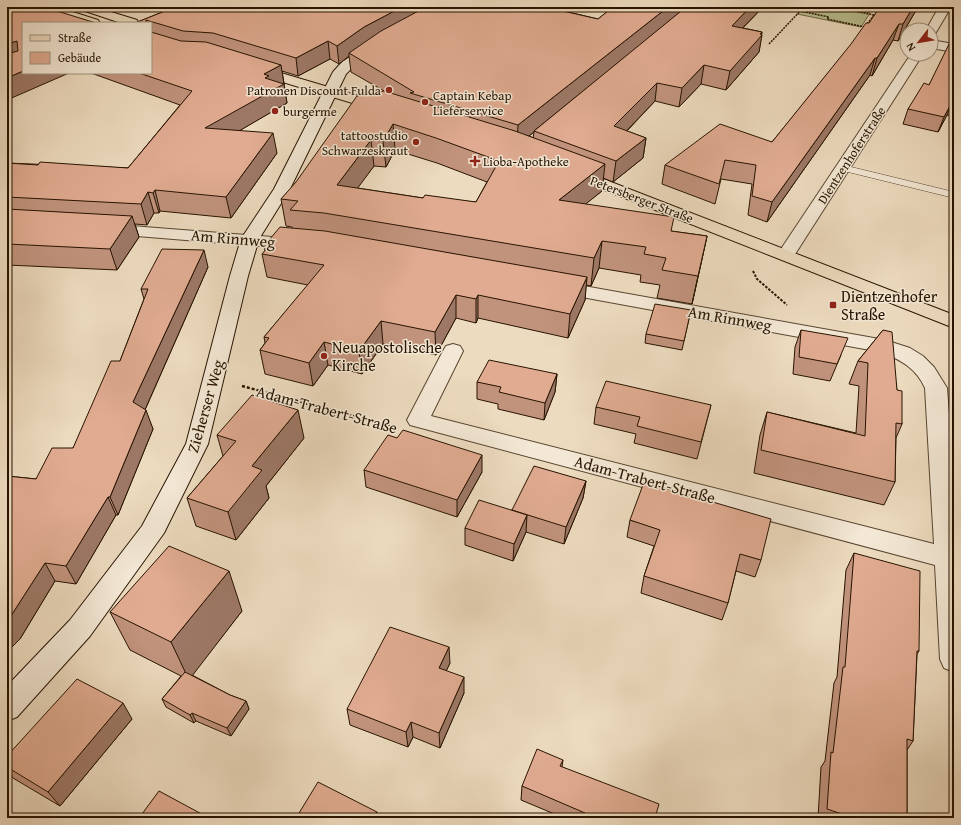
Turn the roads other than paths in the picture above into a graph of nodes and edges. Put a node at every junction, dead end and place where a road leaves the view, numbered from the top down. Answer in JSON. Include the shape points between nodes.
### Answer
{"nodes":[{"id":1,"x":45,"y":7,"type":"edge"},
{"id":2,"x":153,"y":7,"type":"edge"},
{"id":3,"x":945,"y":7,"type":"edge"},
{"id":4,"x":89,"y":8,"type":"edge"},
{"id":5,"x":180,"y":11,"type":"joint"},
{"id":6,"x":154,"y":20,"type":"edge"},
{"id":7,"x":91,"y":22,"type":"edge"},
{"id":8,"x":130,"y":22,"type":"edge"},
{"id":9,"x":936,"y":22,"type":"edge"},
{"id":10,"x":385,"y":41,"type":"edge"},
{"id":11,"x":939,"y":45,"type":"edge"},
{"id":12,"x":954,"y":48,"type":"edge"},
{"id":13,"x":912,"y":62,"type":"edge"},
{"id":14,"x":240,"y":64,"type":"edge"},
{"id":15,"x":330,"y":92,"type":"junction"},
{"id":16,"x":394,"y":112,"type":"edge"},
{"id":17,"x":558,"y":166,"type":"edge"},
{"id":18,"x":843,"y":168,"type":"junction"},
{"id":19,"x":954,"y":195,"type":"edge"},
{"id":20,"x":93,"y":228,"type":"edge"},
{"id":21,"x":250,"y":239,"type":"junction"},
{"id":22,"x":314,"y":246,"type":"edge"},
{"id":23,"x":786,"y":255,"type":"junction"},
{"id":24,"x":542,"y":285,"type":"edge"},
{"id":25,"x":954,"y":322,"type":"edge"},
{"id":26,"x":453,"y":351,"type":"dead end"},
{"id":27,"x":947,"y":558,"type":"junction"},
{"id":28,"x":954,"y":659,"type":"edge"},
{"id":29,"x":7,"y":707,"type":"edge"}],
"edges":[{"from":1,"to":7,"type":"main road"},
{"from":2,"to":5,"type":"lane"},
{"from":3,"to":9,"type":"street"},
{"from":4,"to":8,"type":"main road"},
{"from":5,"to":6,"type":"street"},
{"from":10,"to":15,"type":"street","name":"Zieherser Weg","via":[[347,65],[340,72]]},
{"from":11,"to":12,"type":"street"},
{"from":13,"to":18,"type":"street","name":"Dientzenhoferstraße"},
{"from":14,"to":15,"type":"main road"},
{"from":15,"to":16,"type":"main road"},
{"from":15,"to":21,"type":"street","name":"Zieherser Weg","via":[[282,189]]},
{"from":17,"to":23,"type":"main road","name":"Petersberger Straße"},
{"from":18,"to":19,"type":"lane"},
{"from":18,"to":23,"type":"street","name":"Dientzenhoferstraße"},
{"from":20,"to":21,"type":"street","name":"Am Rinnweg"},
{"from":21,"to":22,"type":"street","name":"Am Rinnweg"},
{"from":21,"to":29,"type":"street","name":"Zieherser Weg","via":[[197,444],[190,458],[151,533],[80,628]]},
{"from":23,"to":25,"type":"main road","name":"Petersberger Straße"},
{"from":24,"to":27,"type":"street","name":"Am Rinnweg","via":[[885,346],[917,360],[929,372],[936,388]]},
{"from":26,"to":27,"type":"street","name":"Adam-Trabert-Straße","via":[[418,420]]},
{"from":27,"to":28,"type":"street"}]}
